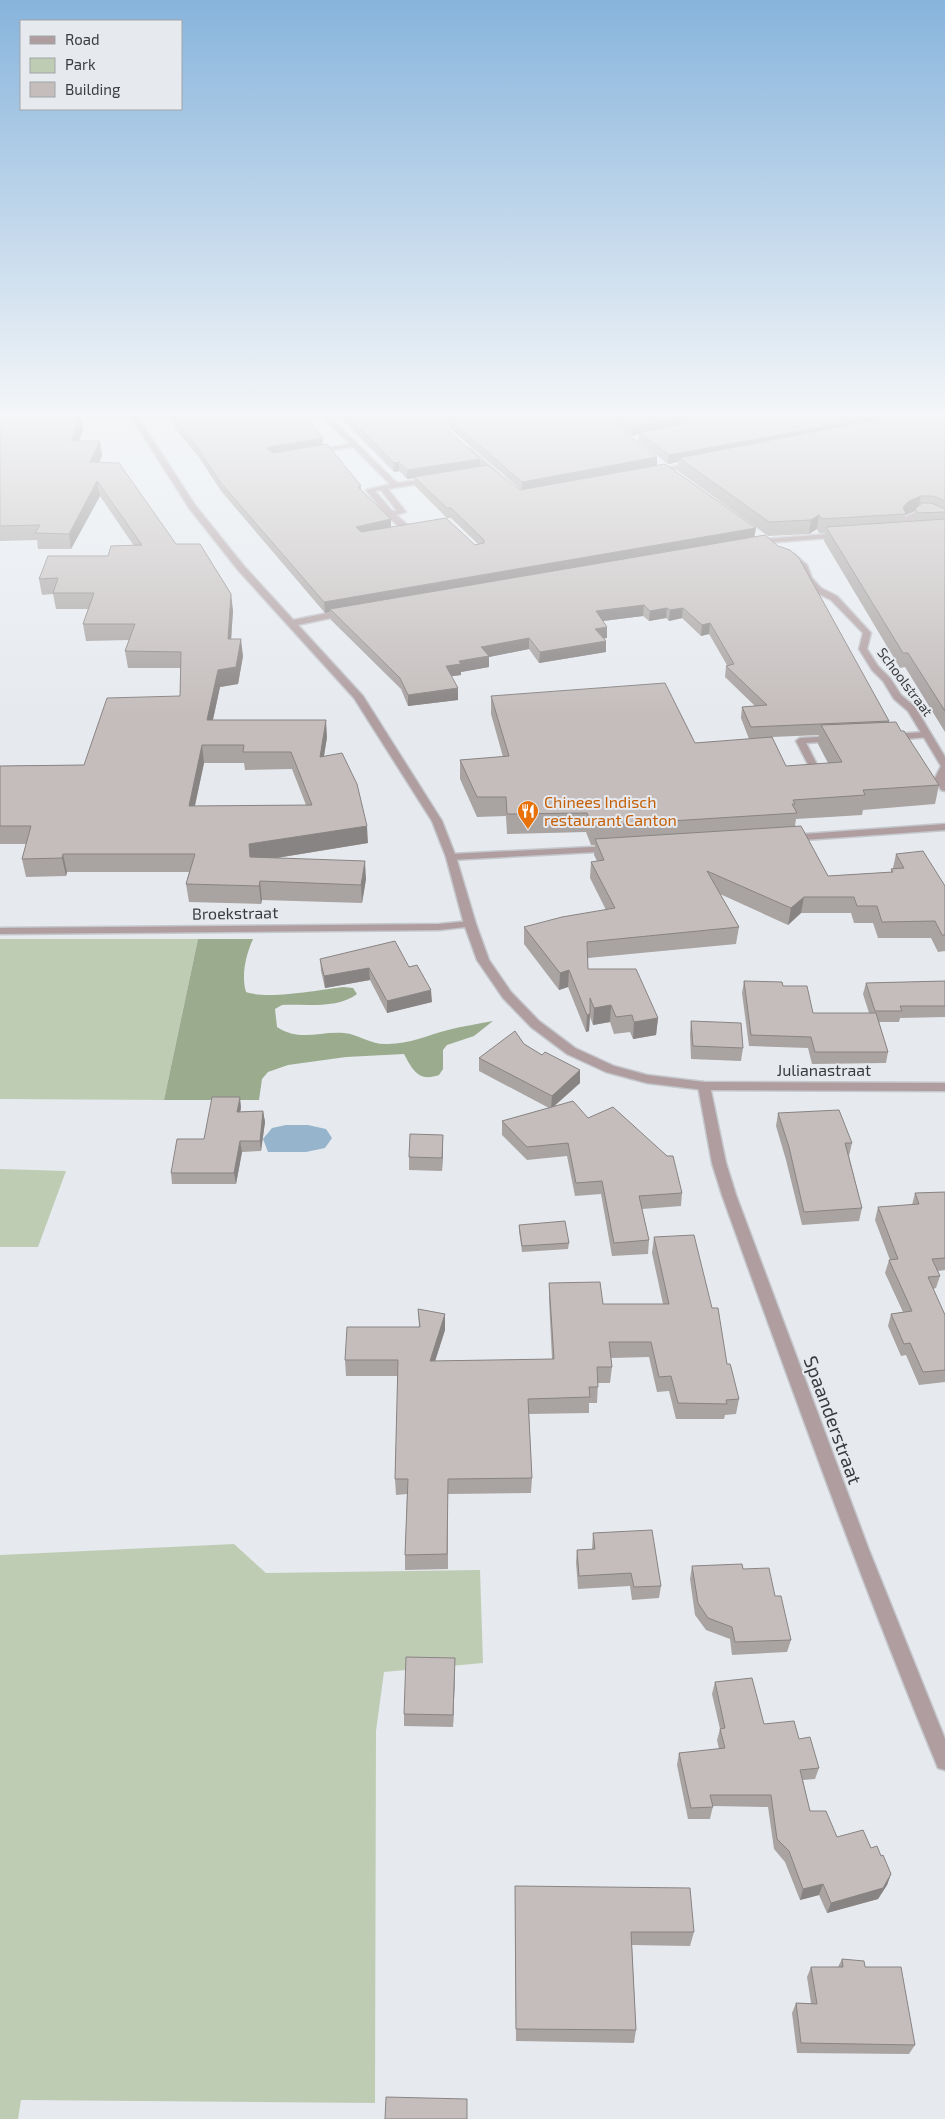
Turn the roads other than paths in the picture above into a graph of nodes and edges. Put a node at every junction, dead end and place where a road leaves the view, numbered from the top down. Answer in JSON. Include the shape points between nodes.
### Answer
{"nodes":[{"id":1,"x":200,"y":516,"type":"edge"},
{"id":2,"x":392,"y":516,"type":"edge"},
{"id":3,"x":910,"y":516,"type":"edge"},
{"id":4,"x":423,"y":526,"type":"edge"},
{"id":5,"x":407,"y":529,"type":"junction"},
{"id":6,"x":916,"y":530,"type":"joint"},
{"id":7,"x":398,"y":531,"type":"edge"},
{"id":8,"x":902,"y":531,"type":"edge"},
{"id":9,"x":854,"y":534,"type":"edge"},
{"id":10,"x":762,"y":537,"type":"junction"},
{"id":11,"x":746,"y":543,"type":"edge"},
{"id":12,"x":356,"y":611,"type":"edge"},
{"id":13,"x":293,"y":623,"type":"junction"},
{"id":14,"x":926,"y":735,"type":"junction"},
{"id":15,"x":882,"y":737,"type":"edge"},
{"id":16,"x":844,"y":738,"type":"edge"},
{"id":17,"x":945,"y":766,"type":"edge"},
{"id":18,"x":818,"y":777,"type":"edge"},
{"id":19,"x":945,"y":788,"type":"edge"},
{"id":20,"x":945,"y":827,"type":"edge"},
{"id":21,"x":778,"y":839,"type":"edge"},
{"id":22,"x":622,"y":848,"type":"edge"},
{"id":23,"x":451,"y":857,"type":"junction"},
{"id":24,"x":470,"y":924,"type":"junction"},
{"id":25,"x":0,"y":931,"type":"edge"},
{"id":26,"x":704,"y":1086,"type":"junction"},
{"id":27,"x":945,"y":1087,"type":"edge"},
{"id":28,"x":945,"y":1762,"type":"edge"}],
"edges":[{"from":1,"to":13,"type":"street","name":"Julianastraat","via":[[241,568]]},
{"from":2,"to":5,"type":"street"},
{"from":3,"to":6,"type":"lane","via":[[906,522]]},
{"from":4,"to":5,"type":"street"},
{"from":5,"to":7,"type":"lane"},
{"from":6,"to":8,"type":"street"},
{"from":9,"to":10,"type":"street"},
{"from":10,"to":11,"type":"street"},
{"from":10,"to":14,"type":"street","name":"Schoolstraat","via":[[804,567],[813,585],[834,598],[867,633],[863,649],[897,696],[912,710]]},
{"from":12,"to":13,"type":"street"},
{"from":13,"to":23,"type":"street","name":"Julianastraat","via":[[358,696],[437,821]]},
{"from":14,"to":15,"type":"lane"},
{"from":14,"to":17,"type":"street","name":"Schoolstraat"},
{"from":16,"to":18,"type":"lane","via":[[800,741]]},
{"from":17,"to":19,"type":"street","name":"Schoolstraat","via":[[940,778]]},
{"from":20,"to":21,"type":"street"},
{"from":22,"to":23,"type":"street"},
{"from":23,"to":24,"type":"street","name":"Julianastraat"},
{"from":24,"to":25,"type":"street","name":"Broekstraat","via":[[440,927]]},
{"from":24,"to":26,"type":"street","name":"Julianastraat","via":[[483,960],[507,995],[536,1024],[571,1051],[610,1069],[647,1079]]},
{"from":26,"to":27,"type":"street","name":"Julianastraat"},
{"from":26,"to":28,"type":"street","name":"Spaanderstraat","via":[[719,1163],[729,1195],[837,1490]]}]}
